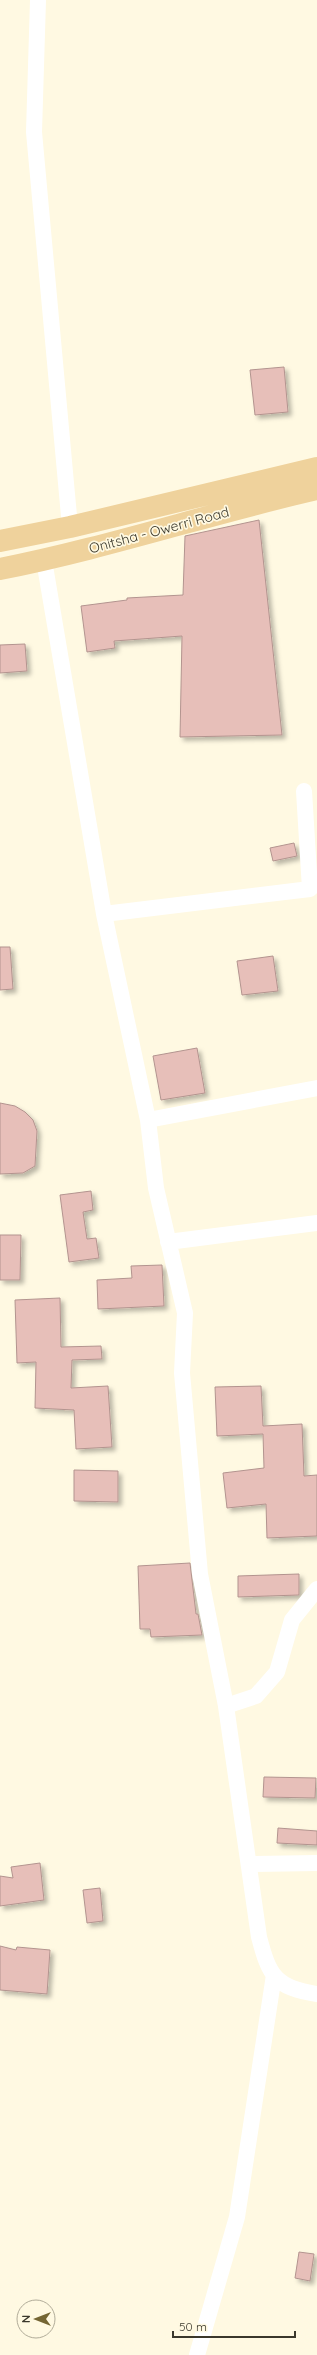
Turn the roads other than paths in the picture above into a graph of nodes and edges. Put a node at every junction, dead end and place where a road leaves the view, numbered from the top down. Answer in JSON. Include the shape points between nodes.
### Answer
{"nodes":[{"id":1,"x":38,"y":0,"type":"edge"},
{"id":2,"x":317,"y":468,"type":"edge"},
{"id":3,"x":317,"y":489,"type":"edge"},
{"id":4,"x":70,"y":527,"type":"junction"},
{"id":5,"x":0,"y":541,"type":"edge"},
{"id":6,"x":44,"y":560,"type":"junction"},
{"id":7,"x":0,"y":569,"type":"edge"},
{"id":8,"x":304,"y":791,"type":"dead end"},
{"id":9,"x":104,"y":914,"type":"junction"},
{"id":10,"x":317,"y":1088,"type":"edge"},
{"id":11,"x":148,"y":1120,"type":"junction"},
{"id":12,"x":317,"y":1223,"type":"edge"},
{"id":13,"x":168,"y":1242,"type":"junction"},
{"id":14,"x":317,"y":1589,"type":"edge"},
{"id":15,"x":226,"y":1706,"type":"junction"},
{"id":16,"x":317,"y":1863,"type":"edge"},
{"id":17,"x":249,"y":1864,"type":"junction"},
{"id":18,"x":274,"y":1975,"type":"junction"},
{"id":19,"x":317,"y":1994,"type":"edge"},
{"id":20,"x":197,"y":2355,"type":"edge"}],
"edges":[{"from":1,"to":4,"type":"street","via":[[34,132]]},
{"from":2,"to":4,"type":"highway","name":"Onitsha - Owerri Road"},
{"from":3,"to":6,"type":"highway","name":"Onitsha - Owerri Road"},
{"from":4,"to":5,"type":"highway","name":"Onitsha - Owerri Road"},
{"from":6,"to":7,"type":"highway","name":"Onitsha - Owerri Road"},
{"from":6,"to":9,"type":"street"},
{"from":8,"to":9,"type":"street","via":[[310,889]]},
{"from":9,"to":11,"type":"street"},
{"from":10,"to":11,"type":"street"},
{"from":11,"to":13,"type":"street","via":[[156,1188]]},
{"from":12,"to":13,"type":"street"},
{"from":13,"to":15,"type":"street","via":[[185,1313],[182,1373],[200,1574]]},
{"from":14,"to":15,"type":"street","via":[[292,1620],[277,1672],[256,1696]]},
{"from":15,"to":17,"type":"street"},
{"from":16,"to":17,"type":"street"},
{"from":17,"to":18,"type":"street","via":[[259,1937],[266,1962]]},
{"from":18,"to":19,"type":"street","via":[[284,1985]]},
{"from":18,"to":20,"type":"street","via":[[237,2217]]}]}
